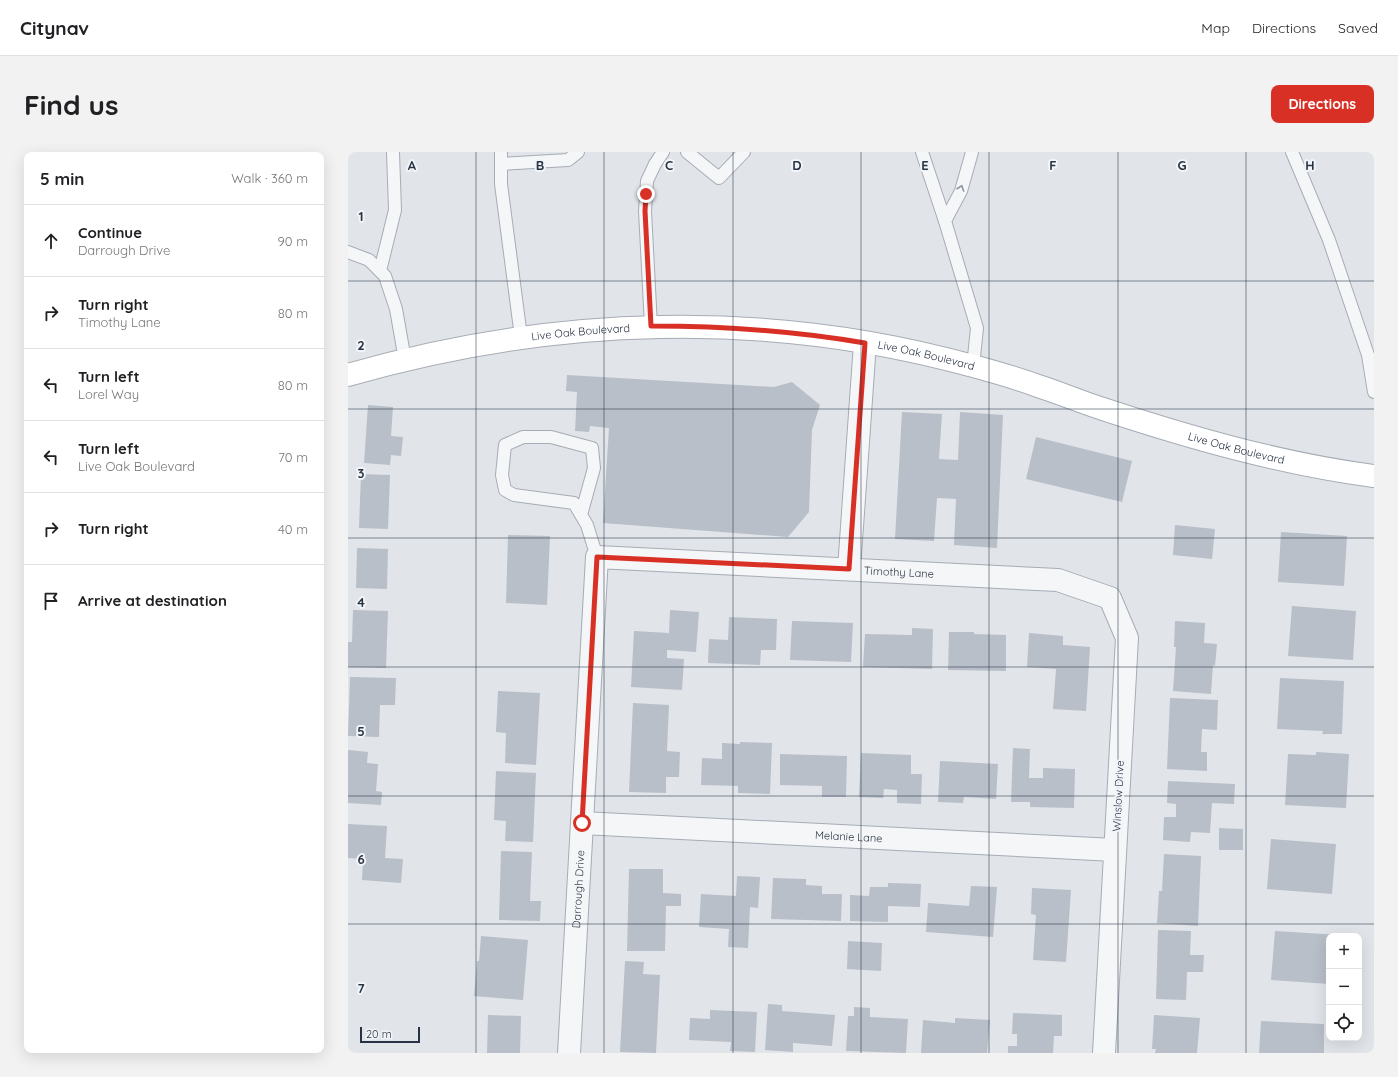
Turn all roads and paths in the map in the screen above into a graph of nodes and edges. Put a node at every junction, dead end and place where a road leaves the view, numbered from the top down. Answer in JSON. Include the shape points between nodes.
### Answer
{"nodes":[{"id":1,"x":393,"y":152,"type":"edge"},
{"id":2,"x":578,"y":152,"type":"edge"},
{"id":3,"x":663,"y":152,"type":"edge"},
{"id":4,"x":687,"y":152,"type":"edge"},
{"id":5,"x":744,"y":152,"type":"edge"},
{"id":6,"x":922,"y":152,"type":"edge"},
{"id":7,"x":972,"y":152,"type":"edge"},
{"id":8,"x":1292,"y":152,"type":"edge"},
{"id":9,"x":501,"y":158,"type":"edge"},
{"id":10,"x":945,"y":221,"type":"junction"},
{"id":11,"x":348,"y":252,"type":"edge"},
{"id":12,"x":380,"y":271,"type":"junction"},
{"id":13,"x":651,"y":326,"type":"junction"},
{"id":14,"x":521,"y":337,"type":"junction"},
{"id":15,"x":865,"y":343,"type":"junction"},
{"id":16,"x":404,"y":360,"type":"junction"},
{"id":17,"x":973,"y":366,"type":"junction"},
{"id":18,"x":348,"y":375,"type":"edge"},
{"id":19,"x":1374,"y":392,"type":"edge"},
{"id":20,"x":1374,"y":476,"type":"edge"},
{"id":21,"x":581,"y":515,"type":"junction"},
{"id":22,"x":597,"y":557,"type":"junction"},
{"id":23,"x":849,"y":569,"type":"junction"},
{"id":24,"x":1058,"y":580,"type":"joint"},
{"id":25,"x":582,"y":823,"type":"junction"},
{"id":26,"x":1115,"y":850,"type":"junction"},
{"id":27,"x":569,"y":1053,"type":"edge"},
{"id":28,"x":1104,"y":1053,"type":"edge"}],
"edges":[{"from":1,"to":12,"type":"lane","via":[[395,210]]},
{"from":2,"to":9,"type":"lane","via":[[568,160]]},
{"from":3,"to":13,"type":"lane","via":[[647,181],[645,206]]},
{"from":4,"to":5,"type":"lane","via":[[719,178]]},
{"from":6,"to":10,"type":"lane"},
{"from":10,"to":7,"type":"lane","one_way":true,"via":[[961,191]]},
{"from":8,"to":19,"type":"lane","via":[[1330,240],[1368,355]]},
{"from":9,"to":14,"type":"lane","via":[[501,184]]},
{"from":10,"to":17,"type":"lane","via":[[977,328]]},
{"from":11,"to":12,"type":"lane","via":[[369,260]]},
{"from":12,"to":16,"type":"lane","via":[[385,276],[396,309]]},
{"from":13,"to":14,"type":"main road","name":"Live Oak Boulevard"},
{"from":13,"to":15,"type":"main road","name":"Live Oak Boulevard","via":[[776,331]]},
{"from":14,"to":16,"type":"main road","name":"Live Oak Boulevard"},
{"from":15,"to":17,"type":"main road","name":"Live Oak Boulevard"},
{"from":15,"to":23,"type":"street"},
{"from":16,"to":18,"type":"main road","name":"Live Oak Boulevard"},
{"from":17,"to":20,"type":"main road","name":"Live Oak Boulevard","via":[[1218,444],[1265,456]]},
{"from":21,"to":21,"type":"lane","via":[[574,503],[514,495],[505,490],[502,475],[505,445],[523,437],[551,437],[592,448],[594,468]]},
{"from":21,"to":22,"type":"lane","via":[[587,525]]},
{"from":22,"to":23,"type":"street","name":"Timothy Lane"},
{"from":22,"to":25,"type":"street","name":"Darrough Drive"},
{"from":23,"to":24,"type":"street","name":"Timothy Lane"},
{"from":24,"to":26,"type":"street","name":"Winslow Drive","via":[[1110,598],[1127,638]]},
{"from":25,"to":26,"type":"street","name":"Melanie Lane"},
{"from":25,"to":27,"type":"street","name":"Darrough Drive"},
{"from":26,"to":28,"type":"street","name":"Winslow Drive"}]}
